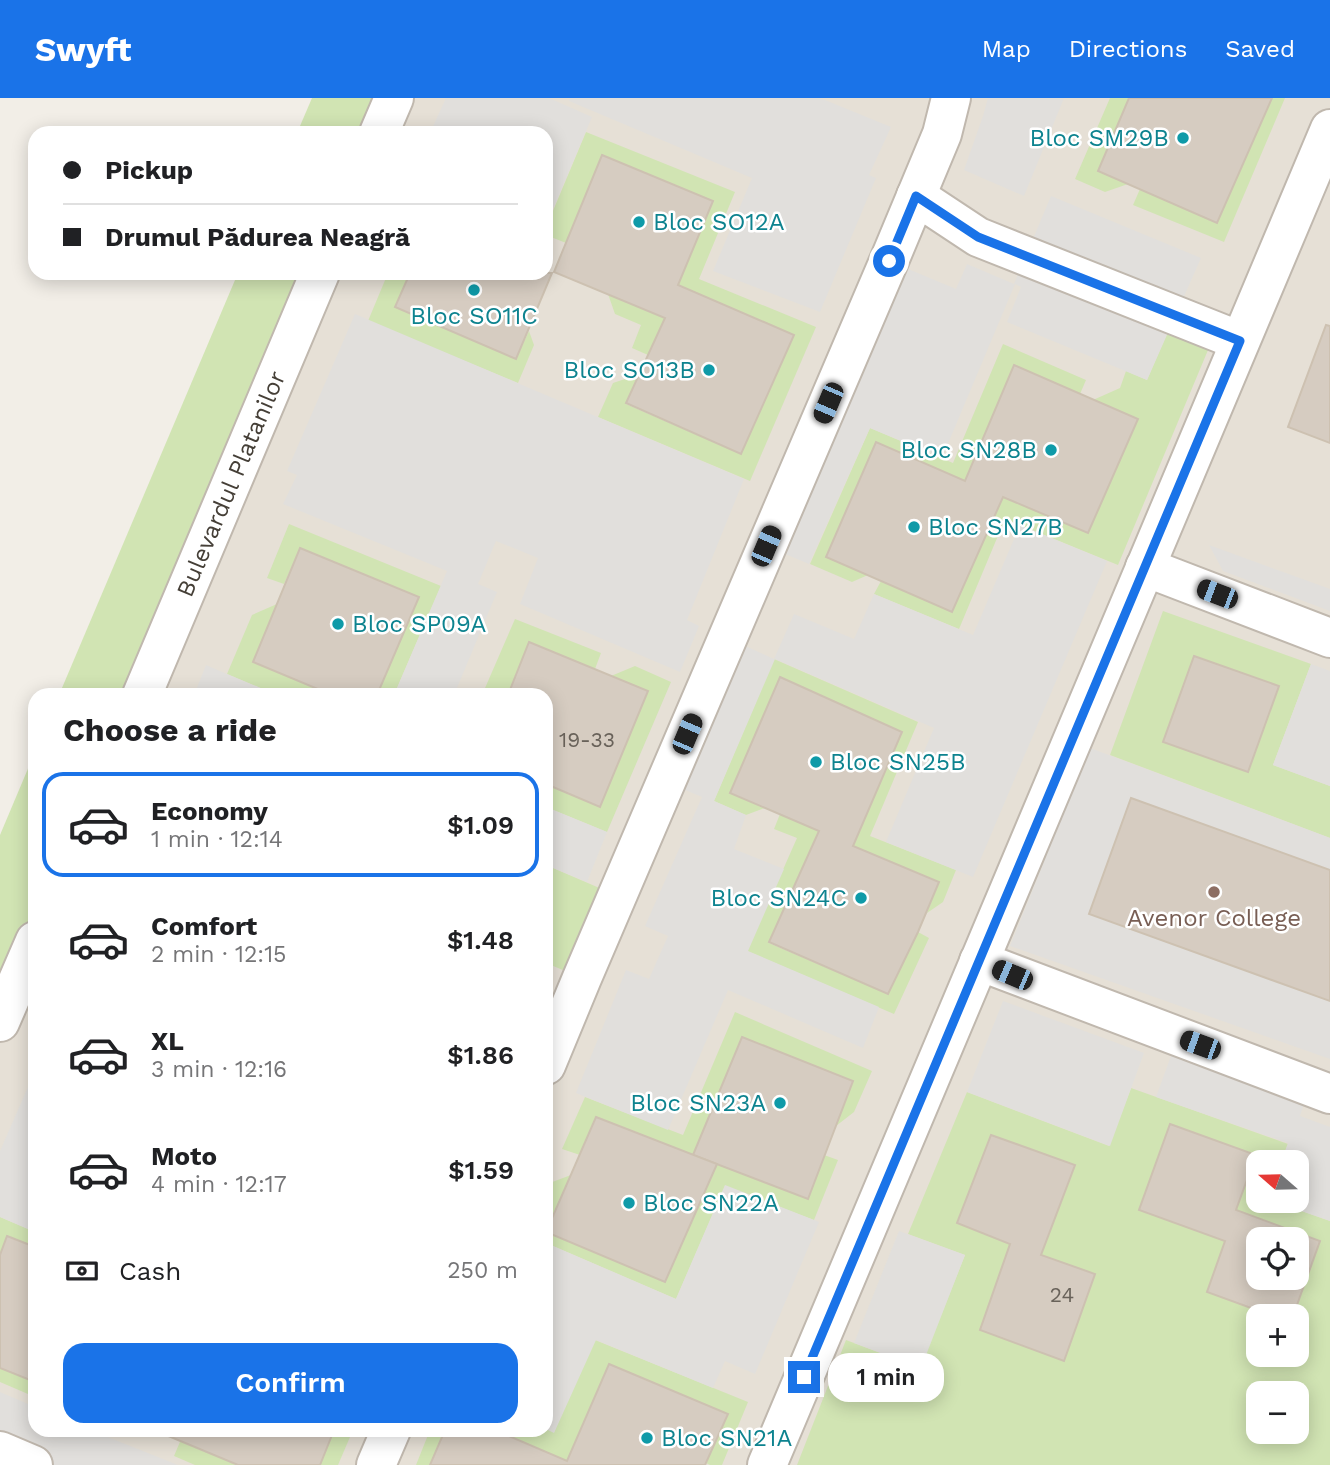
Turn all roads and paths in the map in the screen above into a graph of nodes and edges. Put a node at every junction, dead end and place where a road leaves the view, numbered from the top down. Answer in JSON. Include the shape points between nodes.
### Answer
{"nodes":[{"id":1,"x":394,"y":98,"type":"edge"},
{"id":2,"x":951,"y":98,"type":"edge"},
{"id":3,"x":382,"y":126,"type":"edge"},
{"id":4,"x":1330,"y":129,"type":"edge"},
{"id":5,"x":916,"y":196,"type":"junction"},
{"id":6,"x":317,"y":280,"type":"edge"},
{"id":7,"x":1240,"y":341,"type":"junction"},
{"id":8,"x":1145,"y":567,"type":"junction"},
{"id":9,"x":1330,"y":638,"type":"edge"},
{"id":10,"x":145,"y":688,"type":"edge"},
{"id":11,"x":28,"y":957,"type":"edge"},
{"id":12,"x":979,"y":961,"type":"junction"},
{"id":13,"x":0,"y":1022,"type":"edge"},
{"id":14,"x":553,"y":1049,"type":"edge"},
{"id":15,"x":1330,"y":1094,"type":"edge"},
{"id":16,"x":388,"y":1437,"type":"edge"},
{"id":17,"x":0,"y":1451,"type":"edge"},
{"id":18,"x":33,"y":1465,"type":"edge"},
{"id":19,"x":376,"y":1465,"type":"edge"},
{"id":20,"x":767,"y":1465,"type":"edge"}],
"edges":[{"from":1,"to":3,"type":"street"},
{"from":2,"to":5,"type":"street","via":[[942,134]]},
{"from":4,"to":7,"type":"street"},
{"from":5,"to":7,"type":"street","via":[[978,237]]},
{"from":5,"to":14,"type":"street"},
{"from":6,"to":10,"type":"street","name":"Bulevardul Platanilor"},
{"from":7,"to":8,"type":"street"},
{"from":8,"to":9,"type":"street"},
{"from":8,"to":12,"type":"street"},
{"from":11,"to":13,"type":"street"},
{"from":12,"to":15,"type":"street"},
{"from":12,"to":20,"type":"street"},
{"from":16,"to":19,"type":"street"},
{"from":17,"to":18,"type":"street"}]}
